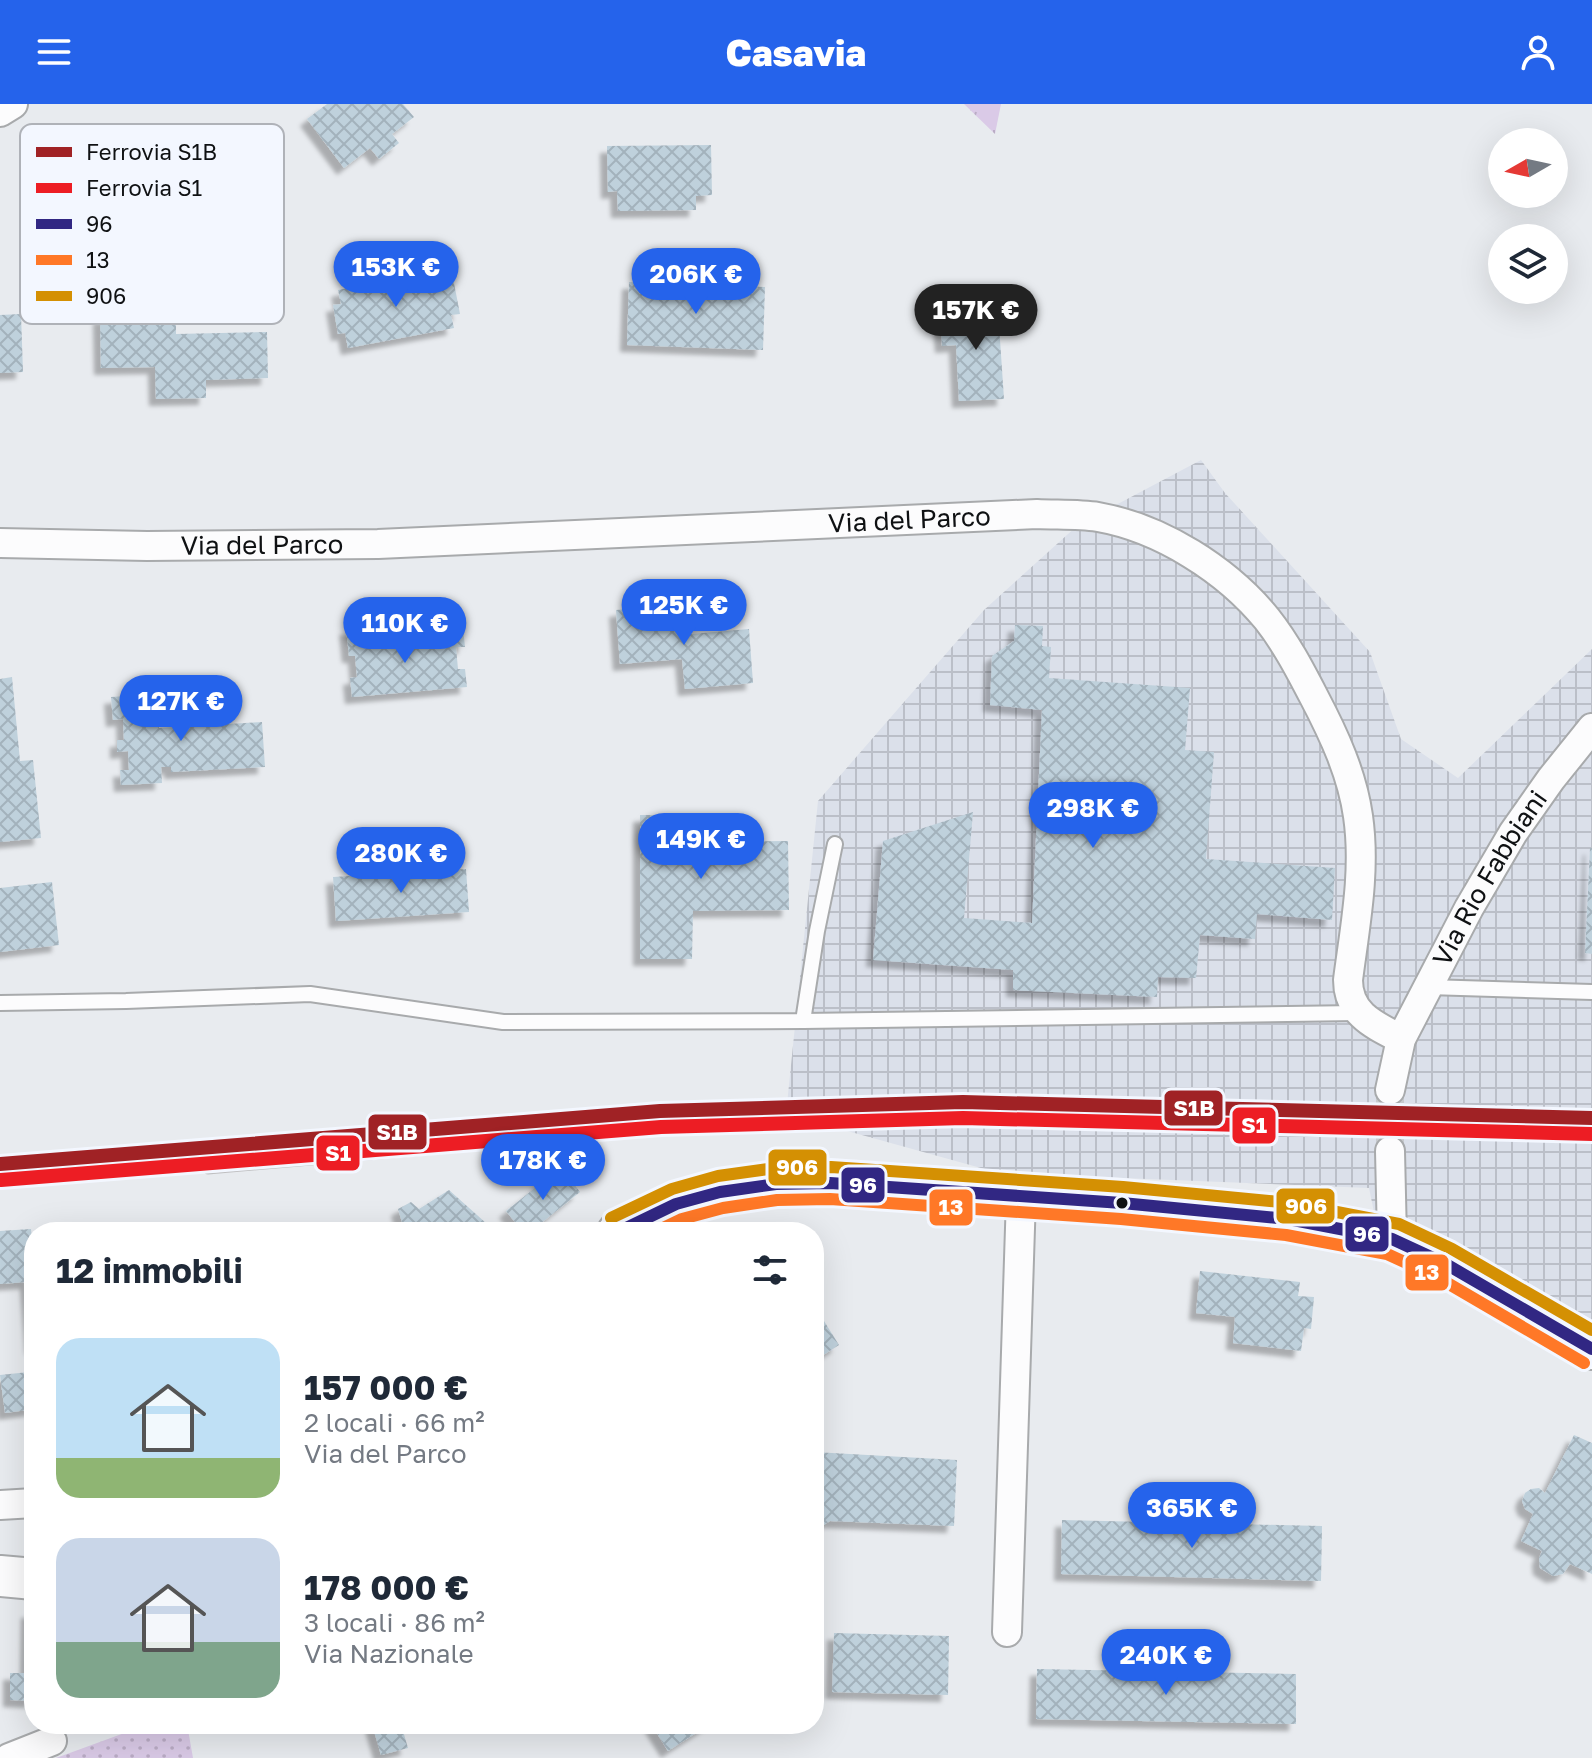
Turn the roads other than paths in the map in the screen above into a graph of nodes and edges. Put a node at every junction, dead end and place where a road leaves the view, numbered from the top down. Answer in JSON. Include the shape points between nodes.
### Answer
{"nodes":[{"id":1,"x":13,"y":104,"type":"edge"},
{"id":2,"x":0,"y":112,"type":"edge"},
{"id":3,"x":0,"y":543,"type":"edge"},
{"id":4,"x":1592,"y":728,"type":"edge"},
{"id":5,"x":835,"y":844,"type":"dead end"},
{"id":6,"x":1428,"y":987,"type":"junction"},
{"id":7,"x":1592,"y":992,"type":"edge"},
{"id":8,"x":0,"y":1003,"type":"edge"},
{"id":9,"x":1357,"y":1013,"type":"junction"},
{"id":10,"x":803,"y":1021,"type":"junction"},
{"id":11,"x":1401,"y":1039,"type":"junction"},
{"id":12,"x":1390,"y":1090,"type":"tunnel mouth"},
{"id":13,"x":1390,"y":1151,"type":"tunnel mouth"},
{"id":14,"x":1021,"y":1197,"type":"junction"},
{"id":15,"x":639,"y":1222,"type":"edge"},
{"id":16,"x":1392,"y":1239,"type":"junction"},
{"id":17,"x":1592,"y":1349,"type":"edge"},
{"id":18,"x":24,"y":1504,"type":"edge"},
{"id":19,"x":0,"y":1505,"type":"edge"},
{"id":20,"x":0,"y":1576,"type":"edge"},
{"id":21,"x":24,"y":1578,"type":"edge"},
{"id":22,"x":1007,"y":1632,"type":"dead end"},
{"id":23,"x":52,"y":1741,"type":"dead end"},
{"id":24,"x":9,"y":1758,"type":"edge"}],
"edges":[{"from":1,"to":2,"type":"street"},
{"from":3,"to":9,"type":"street","name":"Via del Parco","via":[[393,543],[1037,514],[1098,517],[1134,527],[1206,565],[1267,619],[1286,644],[1342,754],[1360,842],[1348,980]]},
{"from":4,"to":6,"type":"street","name":"Via Rio Fabbiani","via":[[1513,833]]},
{"from":5,"to":10,"type":"lane"},
{"from":6,"to":7,"type":"lane"},
{"from":6,"to":11,"type":"street","name":"Via Rio Fabbiani"},
{"from":8,"to":10,"type":"lane","via":[[310,994],[503,1022]]},
{"from":9,"to":10,"type":"lane"},
{"from":9,"to":11,"type":"street"},
{"from":11,"to":12,"type":"street"},
{"from":13,"to":16,"type":"street"},
{"from":14,"to":15,"type":"main road","via":[[776,1184],[676,1204]]},
{"from":14,"to":16,"type":"main road","via":[[1288,1219]]},
{"from":14,"to":22,"type":"street"},
{"from":16,"to":17,"type":"main road","via":[[1444,1263]]},
{"from":18,"to":19,"type":"street"},
{"from":20,"to":21,"type":"main road"},
{"from":23,"to":24,"type":"street"}]}
